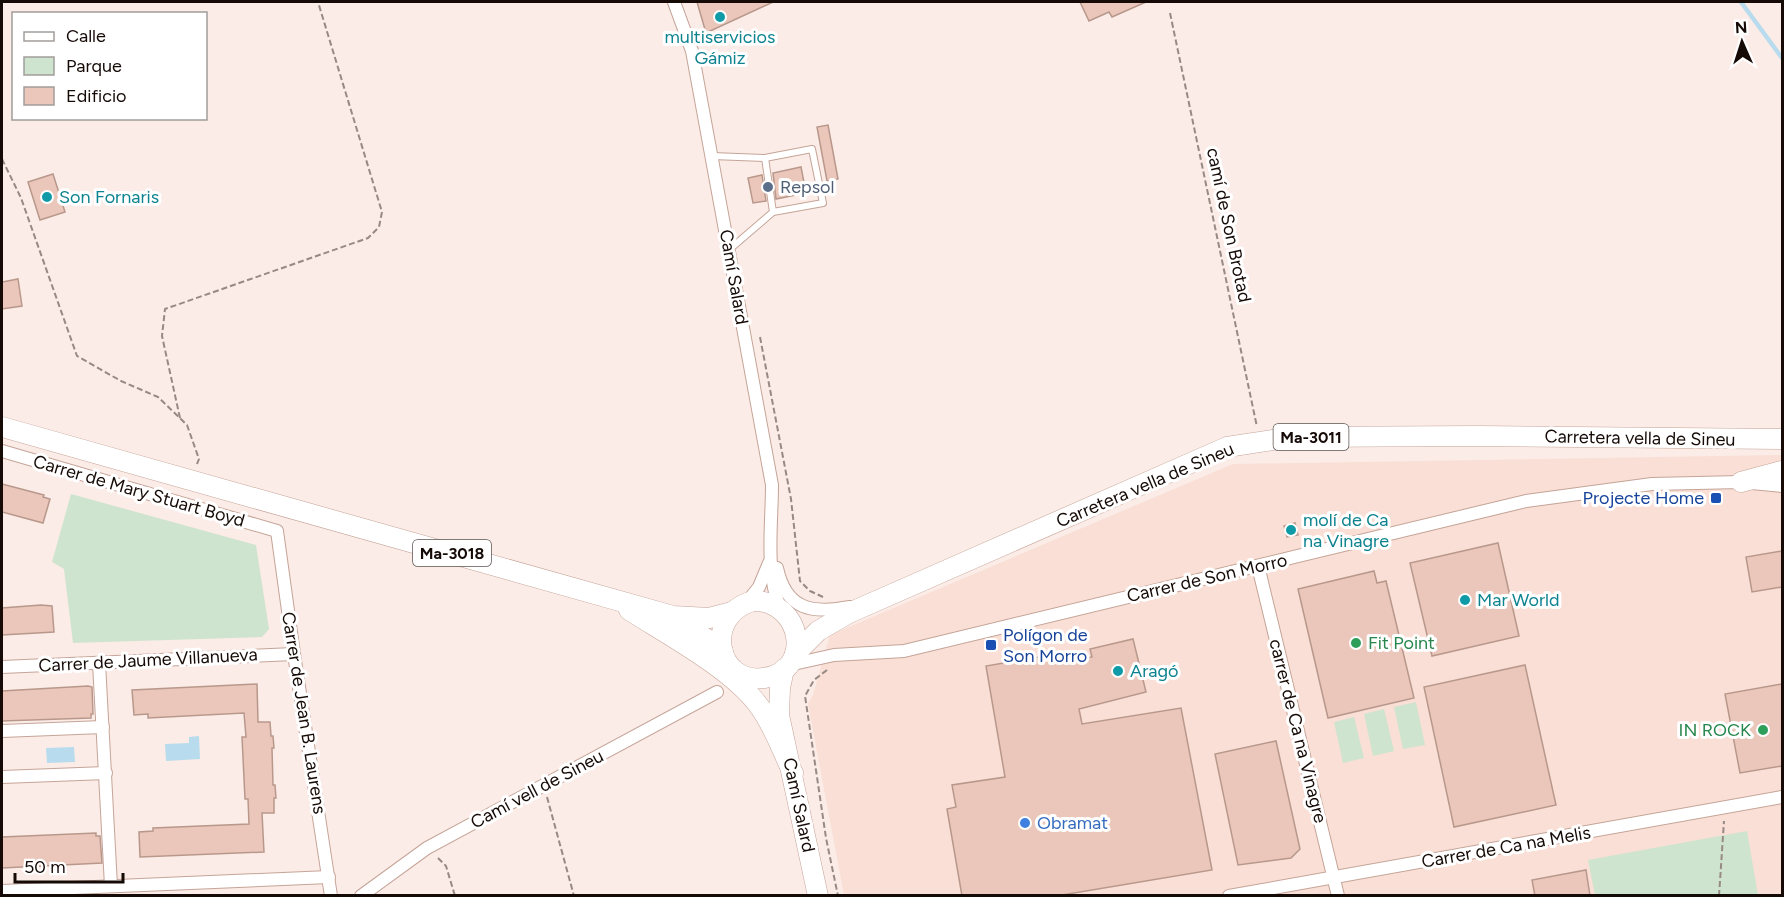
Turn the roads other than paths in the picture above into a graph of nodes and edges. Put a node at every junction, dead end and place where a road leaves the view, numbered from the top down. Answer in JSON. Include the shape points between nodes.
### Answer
{"nodes":[{"id":1,"x":674,"y":2,"type":"edge"},
{"id":2,"x":712,"y":156,"type":"junction"},
{"id":3,"x":765,"y":158,"type":"junction"},
{"id":4,"x":773,"y":212,"type":"junction"},
{"id":5,"x":729,"y":249,"type":"junction"},
{"id":6,"x":2,"y":427,"type":"edge"},
{"id":7,"x":1782,"y":439,"type":"edge"},
{"id":8,"x":2,"y":451,"type":"edge"},
{"id":9,"x":1782,"y":471,"type":"edge"},
{"id":10,"x":1741,"y":482,"type":"junction"},
{"id":11,"x":1782,"y":486,"type":"edge"},
{"id":12,"x":277,"y":531,"type":"joint"},
{"id":13,"x":771,"y":537,"type":"junction"},
{"id":14,"x":771,"y":556,"type":"junction"},
{"id":15,"x":1258,"y":566,"type":"junction"},
{"id":16,"x":612,"y":598,"type":"junction"},
{"id":17,"x":873,"y":603,"type":"junction"},
{"id":18,"x":739,"y":608,"type":"junction"},
{"id":19,"x":783,"y":611,"type":"junction"},
{"id":20,"x":849,"y":614,"type":"junction"},
{"id":21,"x":673,"y":616,"type":"junction"},
{"id":22,"x":723,"y":652,"type":"junction"},
{"id":23,"x":294,"y":654,"type":"junction"},
{"id":24,"x":790,"y":662,"type":"junction"},
{"id":25,"x":99,"y":663,"type":"junction"},
{"id":26,"x":2,"y":667,"type":"edge"},
{"id":27,"x":752,"y":678,"type":"junction"},
{"id":28,"x":717,"y":692,"type":"dead end"},
{"id":29,"x":779,"y":715,"type":"junction"},
{"id":30,"x":103,"y":727,"type":"junction"},
{"id":31,"x":2,"y":731,"type":"edge"},
{"id":32,"x":106,"y":773,"type":"junction"},
{"id":33,"x":792,"y":773,"type":"junction"},
{"id":34,"x":2,"y":777,"type":"edge"},
{"id":35,"x":1782,"y":797,"type":"edge"},
{"id":36,"x":329,"y":877,"type":"junction"},
{"id":37,"x":1334,"y":877,"type":"junction"},
{"id":38,"x":111,"y":886,"type":"junction"},
{"id":39,"x":2,"y":891,"type":"edge"},
{"id":40,"x":331,"y":896,"type":"edge"},
{"id":41,"x":362,"y":896,"type":"edge"},
{"id":42,"x":818,"y":896,"type":"edge"},
{"id":43,"x":1229,"y":896,"type":"edge"},
{"id":44,"x":1338,"y":896,"type":"edge"}],
"edges":[{"from":1,"to":2,"type":"street","name":"Camí Salard","via":[[692,51]]},
{"from":2,"to":3,"type":"lane"},
{"from":2,"to":5,"type":"street","name":"Camí Salard"},
{"from":3,"to":4,"type":"lane"},
{"from":3,"to":4,"type":"lane","via":[[812,149],[823,203]]},
{"from":4,"to":5,"type":"lane"},
{"from":5,"to":13,"type":"street","name":"Camí Salard","via":[[772,485]]},
{"from":6,"to":16,"type":"main road","number":"Ma-3018"},
{"from":7,"to":17,"type":"main road","name":"Carretera vella de Sineu","number":"Ma-3011","via":[[1293,437],[1227,447]]},
{"from":8,"to":12,"type":"street","name":"Carrer de Mary Stuart Boyd"},
{"from":9,"to":10,"type":"main road"},
{"from":10,"to":11,"type":"street","name":"Carrer de Son Morro"},
{"from":10,"to":15,"type":"street","name":"Carrer de Son Morro","via":[[1652,484],[1526,501]]},
{"from":12,"to":23,"type":"street","name":"Carrer de Jean B. Laurens"},
{"from":13,"to":14,"type":"street","name":"Camí Salard"},
{"from":13,"to":17,"type":"street","via":[[784,591],[797,603],[808,610],[829,611]]},
{"from":14,"to":18,"type":"street","name":"Camí Salard","via":[[759,587]]},
{"from":14,"to":19,"type":"street","name":"Camí Salard","via":[[774,589]]},
{"from":15,"to":24,"type":"street","name":"Carrer de Son Morro","via":[[904,651]]},
{"from":15,"to":37,"type":"street","name":"carrer de Ca na Vinagre"},
{"from":16,"to":21,"type":"main road","number":"Ma-3018"},
{"from":16,"to":33,"type":"main road","via":[[706,659],[747,692],[760,707]]},
{"from":17,"to":20,"type":"main road","name":"Carretera vella de Sineu","number":"Ma-3011"},
{"from":18,"to":19,"type":"main road","number":"Ma-3018","via":[[760,601]]},
{"from":18,"to":21,"type":"main road","number":"Ma-3018","via":[[709,618]]},
{"from":18,"to":22,"type":"main road","via":[[720,634]]},
{"from":19,"to":20,"type":"main road","name":"Carretera vella de Sineu","number":"Ma-3011","via":[[800,619],[818,620]]},
{"from":19,"to":24,"type":"main road","number":"Ma-3018","via":[[795,633]]},
{"from":20,"to":24,"type":"main road","name":"Carretera vella de Sineu","number":"Ma-3011","via":[[818,631]]},
{"from":21,"to":22,"type":"main road","number":"Ma-3018"},
{"from":22,"to":27,"type":"main road","number":"Ma-3018","via":[[735,670]]},
{"from":23,"to":25,"type":"street","name":"Carrer de Jaume Villanueva"},
{"from":23,"to":36,"type":"street","name":"Carrer de Jean B. Laurens"},
{"from":24,"to":27,"type":"main road","via":[[770,677]]},
{"from":24,"to":29,"type":"main road","name":"Camí Salard","number":"Ma-3018","via":[[780,688]]},
{"from":25,"to":26,"type":"street","name":"Carrer de Jaume Villanueva"},
{"from":25,"to":30,"type":"street"},
{"from":27,"to":29,"type":"main road","name":"Camí Salard","number":"Ma-3018"},
{"from":28,"to":41,"type":"street","name":"Camí vell de Sineu","via":[[427,848]]},
{"from":29,"to":33,"type":"main road","name":"Camí Salard","number":"Ma-3018"},
{"from":30,"to":31,"type":"street"},
{"from":30,"to":32,"type":"street"},
{"from":32,"to":34,"type":"street"},
{"from":32,"to":38,"type":"street"},
{"from":33,"to":42,"type":"main road","name":"Camí Salard","number":"Ma-3018"},
{"from":35,"to":37,"type":"street","name":"Carrer de Ca na Melis"},
{"from":36,"to":38,"type":"street"},
{"from":36,"to":40,"type":"street","name":"Carrer de Jean B. Laurens"},
{"from":37,"to":43,"type":"street","name":"Carrer de Ca na Melis"},
{"from":37,"to":44,"type":"street","name":"carrer de Ca na Vinagre"},
{"from":38,"to":39,"type":"street"}]}
